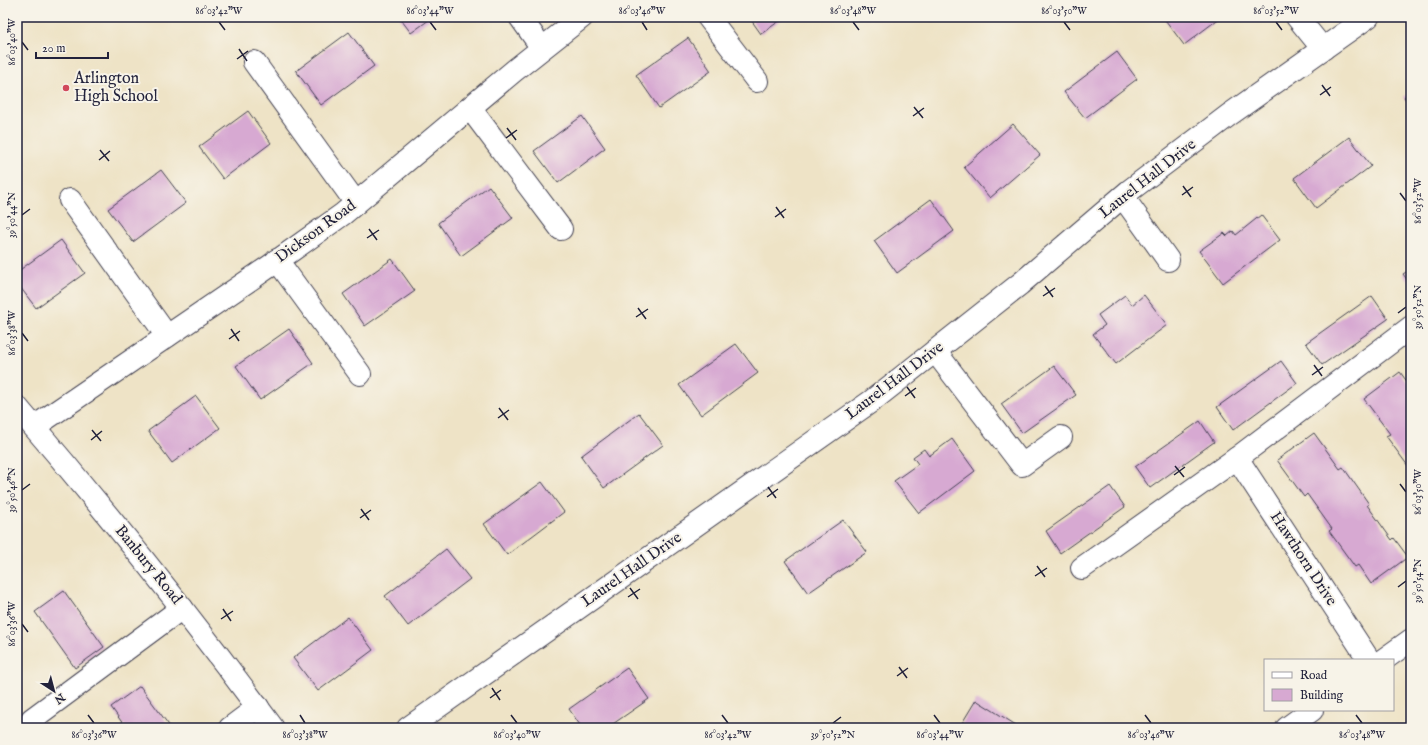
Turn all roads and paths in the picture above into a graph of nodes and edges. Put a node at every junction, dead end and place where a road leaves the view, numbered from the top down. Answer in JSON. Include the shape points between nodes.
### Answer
{"nodes":[{"id":1,"x":520,"y":17,"type":"edge"},
{"id":2,"x":582,"y":17,"type":"edge"},
{"id":3,"x":708,"y":17,"type":"edge"},
{"id":4,"x":1297,"y":17,"type":"edge"},
{"id":5,"x":1368,"y":17,"type":"edge"},
{"id":6,"x":542,"y":48,"type":"junction"},
{"id":7,"x":1323,"y":49,"type":"junction"},
{"id":8,"x":254,"y":62,"type":"dead end"},
{"id":9,"x":757,"y":82,"type":"dead end"},
{"id":10,"x":470,"y":108,"type":"junction"},
{"id":11,"x":1123,"y":197,"type":"junction"},
{"id":12,"x":70,"y":200,"type":"dead end"},
{"id":13,"x":356,"y":203,"type":"junction"},
{"id":14,"x":561,"y":229,"type":"dead end"},
{"id":15,"x":277,"y":260,"type":"junction"},
{"id":16,"x":1168,"y":260,"type":"dead end"},
{"id":17,"x":1409,"y":333,"type":"edge"},
{"id":18,"x":167,"y":336,"type":"junction"},
{"id":19,"x":935,"y":351,"type":"junction"},
{"id":20,"x":360,"y":374,"type":"dead end"},
{"id":21,"x":17,"y":407,"type":"edge"},
{"id":22,"x":34,"y":426,"type":"junction"},
{"id":23,"x":1061,"y":437,"type":"dead end"},
{"id":24,"x":1237,"y":458,"type":"junction"},
{"id":25,"x":1082,"y":568,"type":"dead end"},
{"id":26,"x":182,"y":608,"type":"junction"},
{"id":27,"x":1411,"y":640,"type":"edge"},
{"id":28,"x":1368,"y":659,"type":"edge"},
{"id":29,"x":1384,"y":659,"type":"edge"},
{"id":30,"x":258,"y":707,"type":"junction"},
{"id":31,"x":1311,"y":711,"type":"edge"},
{"id":32,"x":32,"y":719,"type":"dead end"},
{"id":33,"x":230,"y":728,"type":"edge"},
{"id":34,"x":273,"y":728,"type":"edge"},
{"id":35,"x":408,"y":728,"type":"edge"},
{"id":36,"x":1287,"y":728,"type":"edge"}],
"edges":[{"from":1,"to":6,"type":"street"},
{"from":2,"to":6,"type":"street","name":"Dickson Road"},
{"from":3,"to":9,"type":"street"},
{"from":4,"to":7,"type":"street"},
{"from":5,"to":7,"type":"street","name":"Laurel Hall Drive"},
{"from":6,"to":10,"type":"street","name":"Dickson Road"},
{"from":7,"to":11,"type":"street","name":"Laurel Hall Drive","via":[[1229,115]]},
{"from":8,"to":13,"type":"street"},
{"from":10,"to":13,"type":"street","name":"Dickson Road"},
{"from":10,"to":14,"type":"street"},
{"from":11,"to":16,"type":"street"},
{"from":11,"to":19,"type":"street","name":"Laurel Hall Drive","via":[[1020,284]]},
{"from":12,"to":18,"type":"street"},
{"from":13,"to":15,"type":"street","name":"Dickson Road"},
{"from":15,"to":18,"type":"street","name":"Dickson Road"},
{"from":15,"to":20,"type":"street"},
{"from":17,"to":24,"type":"street"},
{"from":18,"to":22,"type":"street","name":"Dickson Road"},
{"from":19,"to":23,"type":"street","via":[[1022,466]]},
{"from":19,"to":35,"type":"street","name":"Laurel Hall Drive","via":[[873,400]]},
{"from":21,"to":22,"type":"street","name":"Banbury Road"},
{"from":22,"to":26,"type":"street","name":"Banbury Road","via":[[135,547]]},
{"from":24,"to":25,"type":"street"},
{"from":24,"to":28,"type":"street","name":"Hawthorn Drive"},
{"from":26,"to":30,"type":"street","name":"Banbury Road"},
{"from":26,"to":32,"type":"street"},
{"from":27,"to":29,"type":"street"},
{"from":30,"to":33,"type":"street"},
{"from":30,"to":34,"type":"street","name":"Banbury Road"},
{"from":31,"to":36,"type":"street"}]}
